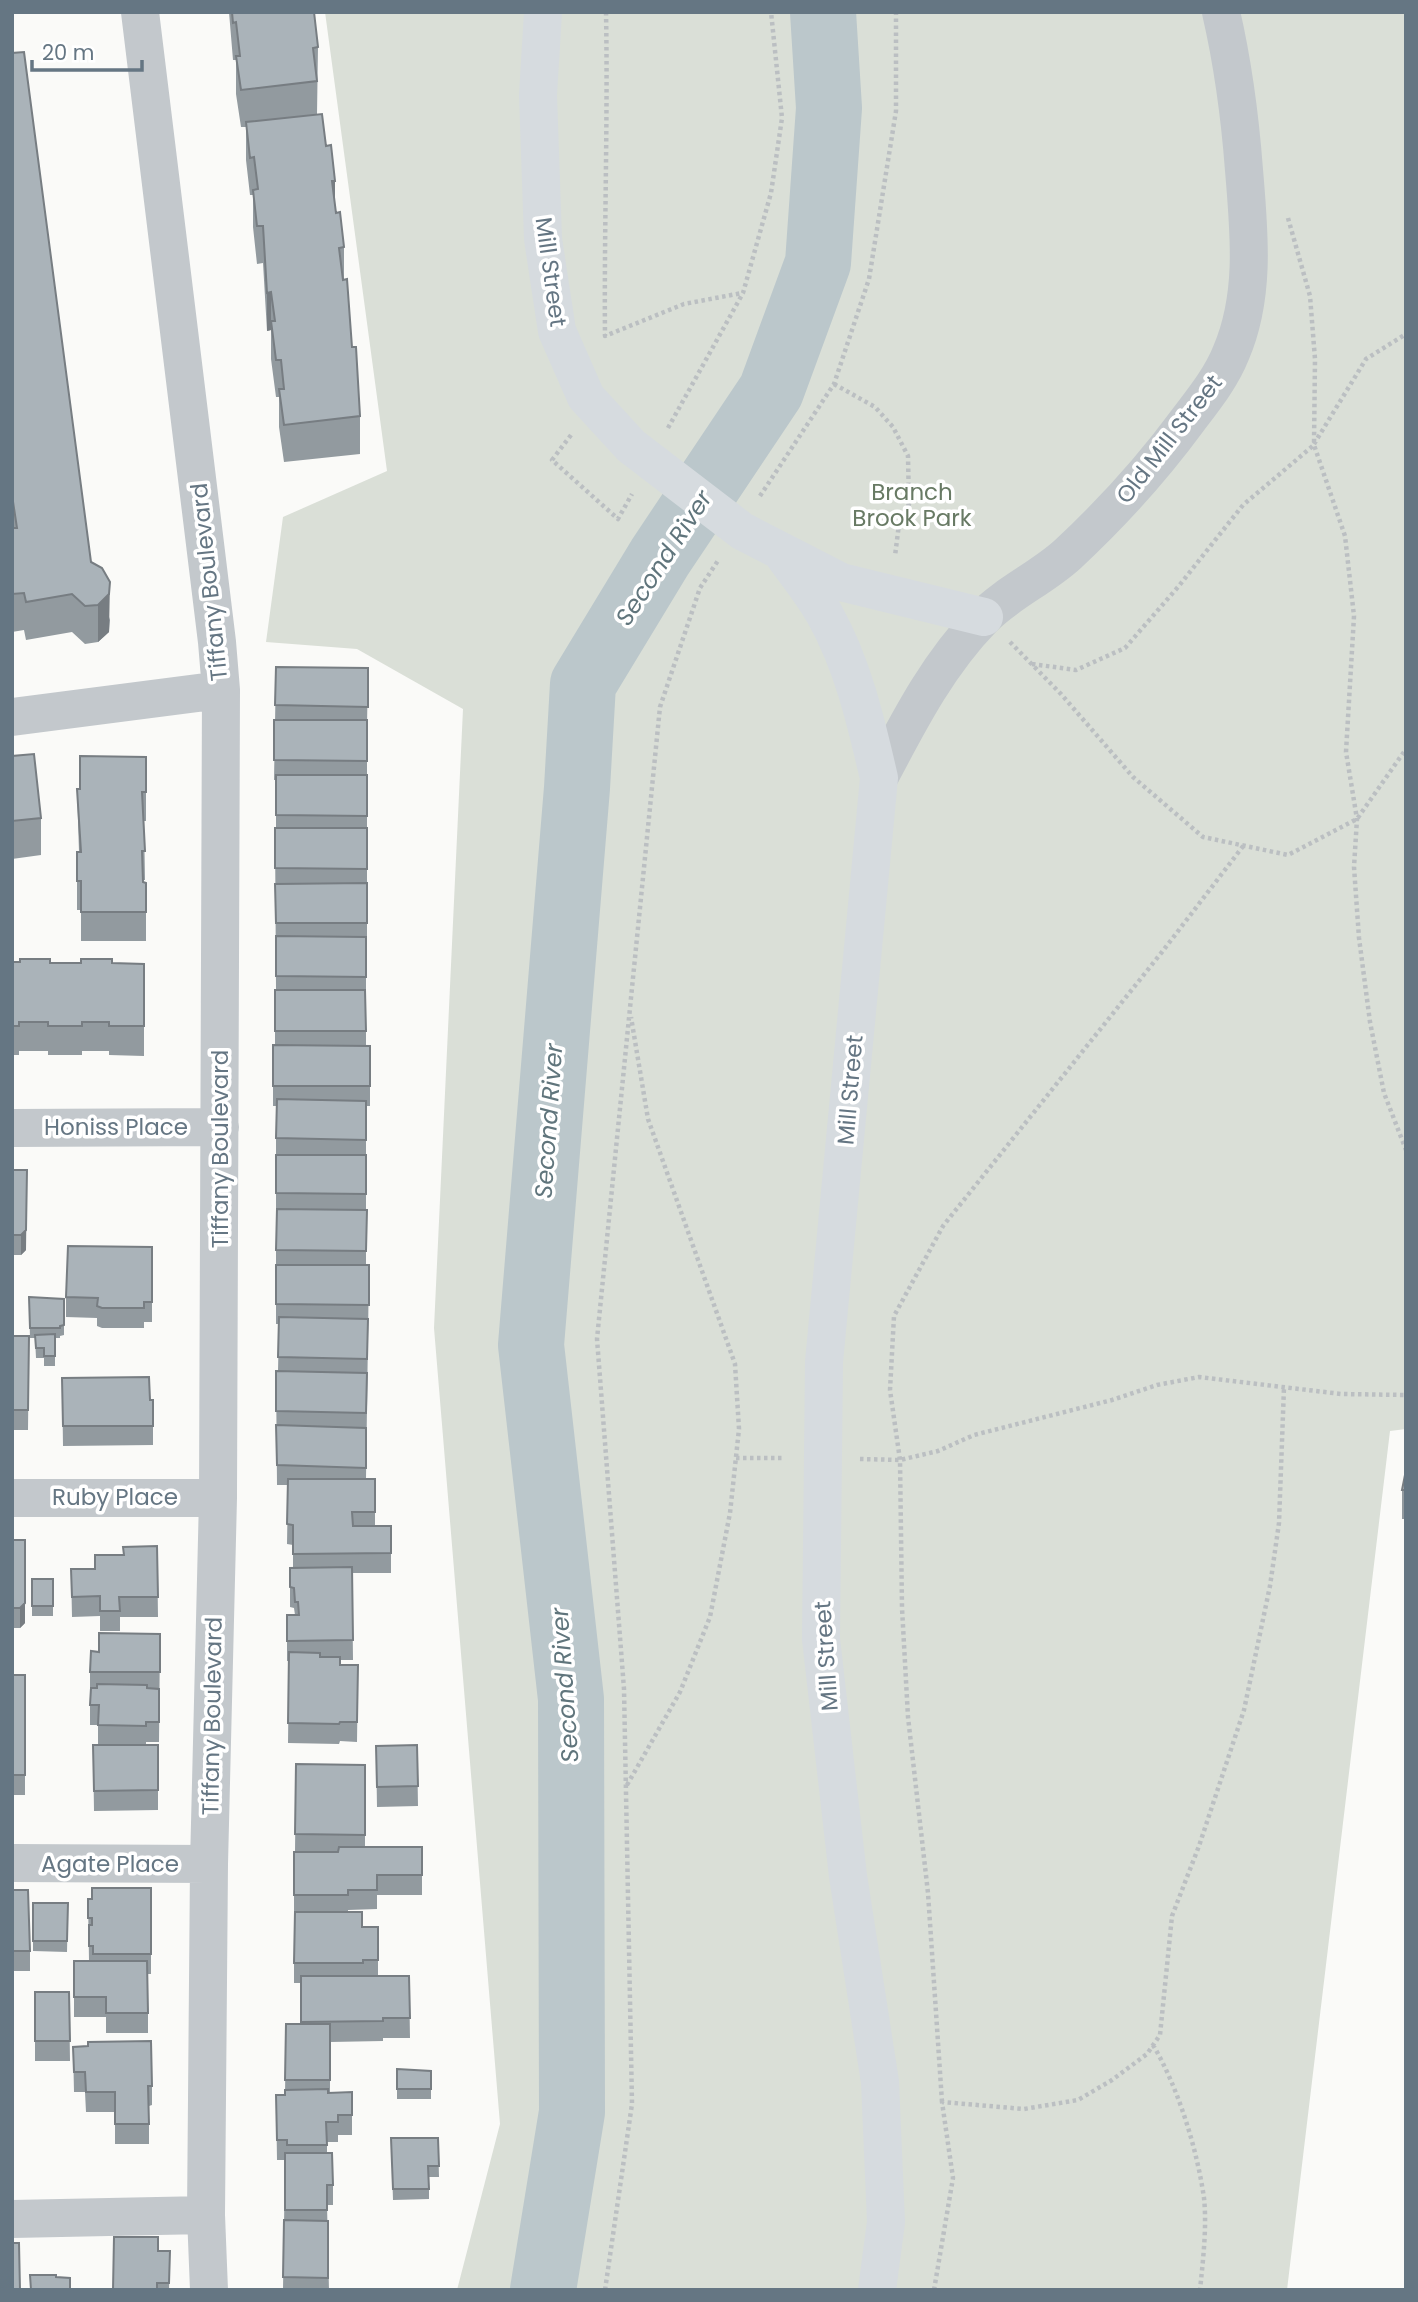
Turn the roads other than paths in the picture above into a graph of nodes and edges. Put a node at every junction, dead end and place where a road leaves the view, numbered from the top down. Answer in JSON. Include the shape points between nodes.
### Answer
{"nodes":[{"id":1,"x":140,"y":12,"type":"edge"},
{"id":2,"x":543,"y":12,"type":"edge"},
{"id":3,"x":1221,"y":12,"type":"edge"},
{"id":4,"x":782,"y":553,"type":"junction"},
{"id":5,"x":984,"y":617,"type":"junction"},
{"id":6,"x":221,"y":690,"type":"junction"},
{"id":7,"x":12,"y":716,"type":"edge"},
{"id":8,"x":879,"y":778,"type":"junction"},
{"id":9,"x":220,"y":1127,"type":"junction"},
{"id":10,"x":12,"y":1128,"type":"edge"},
{"id":11,"x":218,"y":1497,"type":"junction"},
{"id":12,"x":12,"y":1498,"type":"edge"},
{"id":13,"x":12,"y":1863,"type":"edge"},
{"id":14,"x":209,"y":1864,"type":"junction"},
{"id":15,"x":206,"y":2215,"type":"junction"},
{"id":16,"x":12,"y":2220,"type":"edge"},
{"id":17,"x":209,"y":2290,"type":"edge"},
{"id":18,"x":877,"y":2290,"type":"edge"}],
"edges":[{"from":1,"to":6,"type":"street","name":"Tiffany Boulevard"},
{"from":2,"to":4,"type":"street","name":"Mill Street","via":[[538,96],[543,239],[557,331],[581,413],[742,531]]},
{"from":3,"to":5,"type":"street","name":"Old Mill Street","via":[[1238,111],[1249,225],[1249,270],[1231,353],[1213,387],[1175,438],[1115,508],[1065,556]]},
{"from":4,"to":5,"type":"street","via":[[841,582]]},
{"from":4,"to":8,"type":"street","name":"Mill Street","via":[[839,642]]},
{"from":5,"to":8,"type":"street","name":"Old Mill Street","via":[[922,697]]},
{"from":6,"to":7,"type":"street"},
{"from":6,"to":9,"type":"street","name":"Tiffany Boulevard"},
{"from":8,"to":18,"type":"street","name":"Mill Street","via":[[824,1362],[821,1639],[848,1876],[880,2082],[886,2222]]},
{"from":9,"to":10,"type":"street","name":"Honiss Place"},
{"from":9,"to":11,"type":"street","name":"Tiffany Boulevard"},
{"from":11,"to":12,"type":"street","name":"Ruby Place"},
{"from":11,"to":14,"type":"street","name":"Tiffany Boulevard"},
{"from":13,"to":14,"type":"street","name":"Agate Place"},
{"from":14,"to":15,"type":"street","name":"Tiffany Boulevard"},
{"from":15,"to":16,"type":"street"},
{"from":15,"to":17,"type":"street","name":"Tiffany Boulevard"}]}
